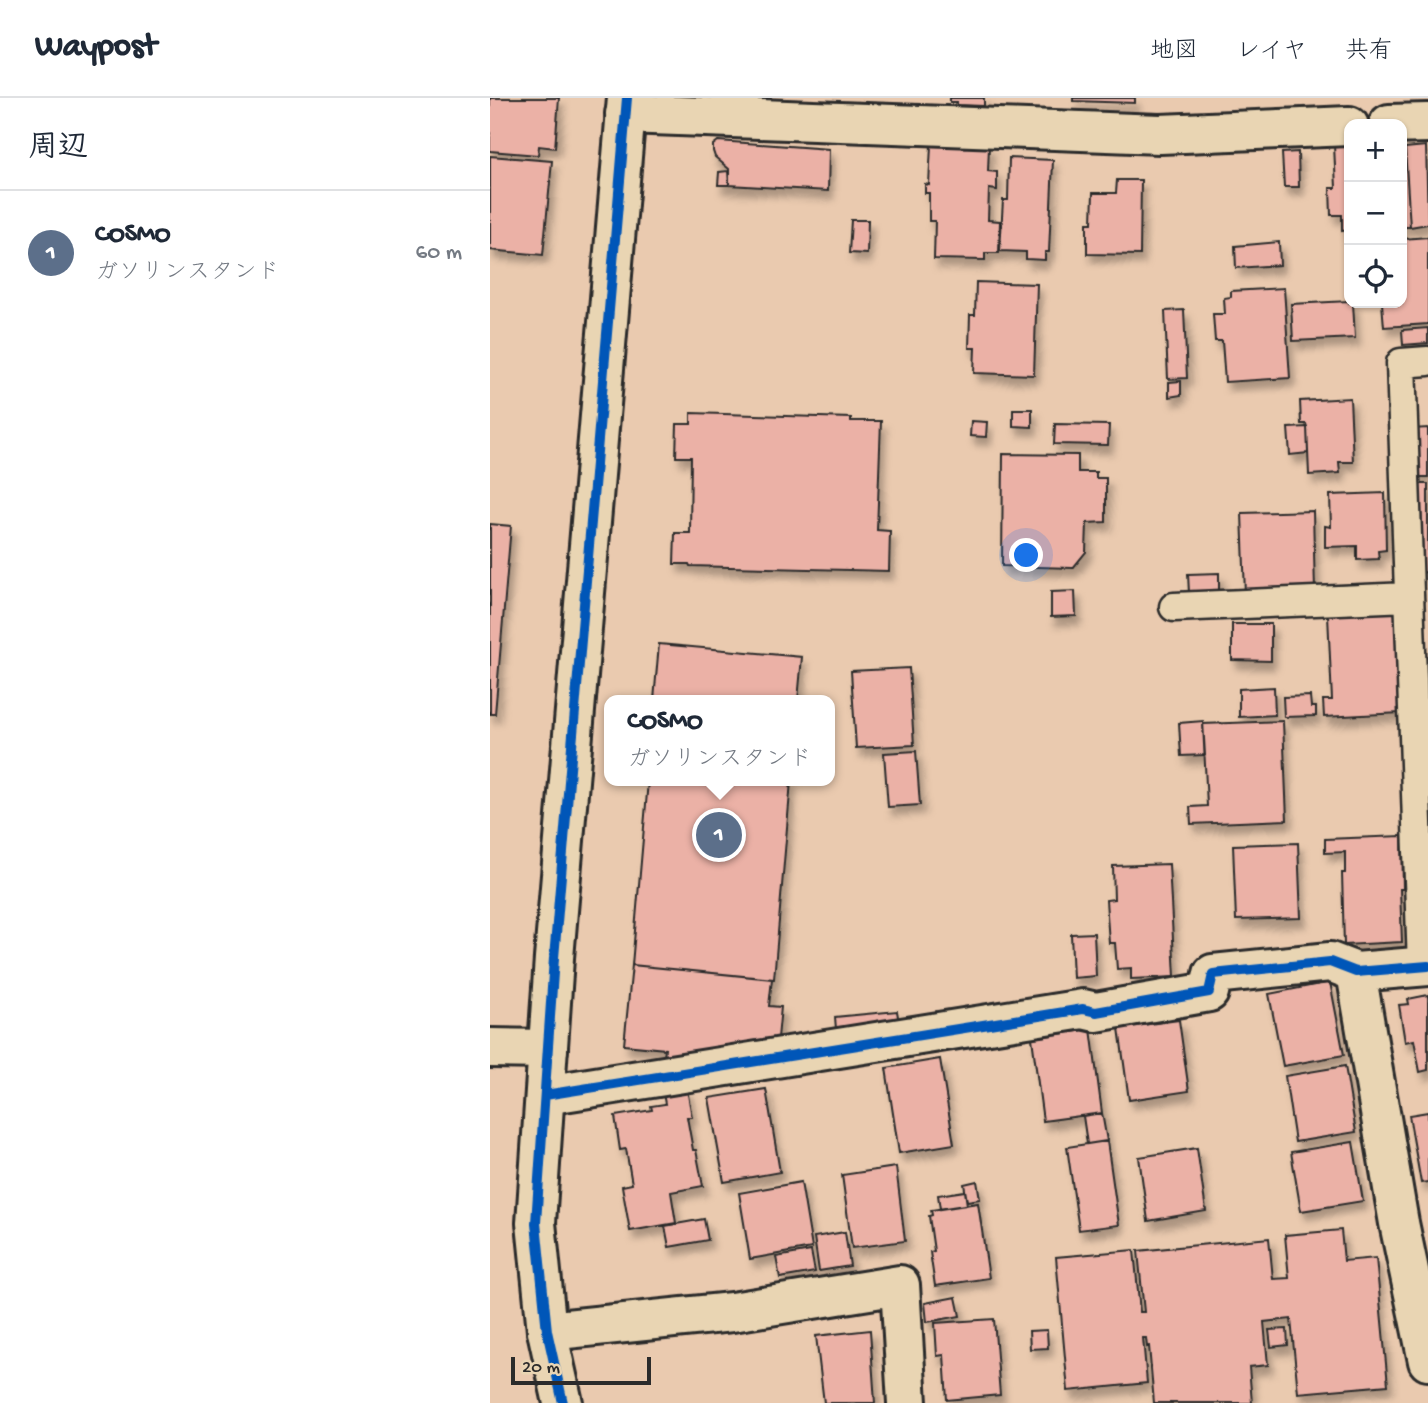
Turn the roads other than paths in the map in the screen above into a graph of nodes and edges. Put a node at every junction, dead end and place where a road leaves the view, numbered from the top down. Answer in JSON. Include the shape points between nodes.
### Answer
{"nodes":[{"id":1,"x":626,"y":106,"type":"edge"},
{"id":2,"x":1428,"y":122,"type":"edge"},
{"id":3,"x":1407,"y":123,"type":"edge"},
{"id":4,"x":1344,"y":126,"type":"edge"},
{"id":5,"x":1428,"y":361,"type":"edge"},
{"id":6,"x":1409,"y":597,"type":"junction"},
{"id":7,"x":1174,"y":607,"type":"dead end"},
{"id":8,"x":1425,"y":966,"type":"edge"},
{"id":9,"x":1356,"y":972,"type":"junction"},
{"id":10,"x":490,"y":1048,"type":"edge"},
{"id":11,"x":548,"y":1049,"type":"junction"},
{"id":12,"x":545,"y":1095,"type":"junction"},
{"id":13,"x":547,"y":1331,"type":"junction"},
{"id":14,"x":1426,"y":1346,"type":"edge"},
{"id":15,"x":563,"y":1403,"type":"edge"},
{"id":16,"x":907,"y":1403,"type":"edge"}],
"edges":[{"from":1,"to":4,"type":"street","via":[[1160,134]]},
{"from":1,"to":11,"type":"street"},
{"from":2,"to":3,"type":"street"},
{"from":5,"to":6,"type":"lane","via":[[1401,363]]},
{"from":6,"to":7,"type":"lane"},
{"from":6,"to":8,"type":"lane"},
{"from":8,"to":9,"type":"street"},
{"from":9,"to":12,"type":"street","via":[[1330,962],[1213,974],[1209,992],[1184,997]]},
{"from":9,"to":14,"type":"street","via":[[1399,1223]]},
{"from":10,"to":11,"type":"street"},
{"from":11,"to":12,"type":"street"},
{"from":12,"to":13,"type":"street","via":[[536,1223]]},
{"from":13,"to":15,"type":"street"},
{"from":13,"to":16,"type":"street","via":[[732,1312],[900,1285]]}]}
